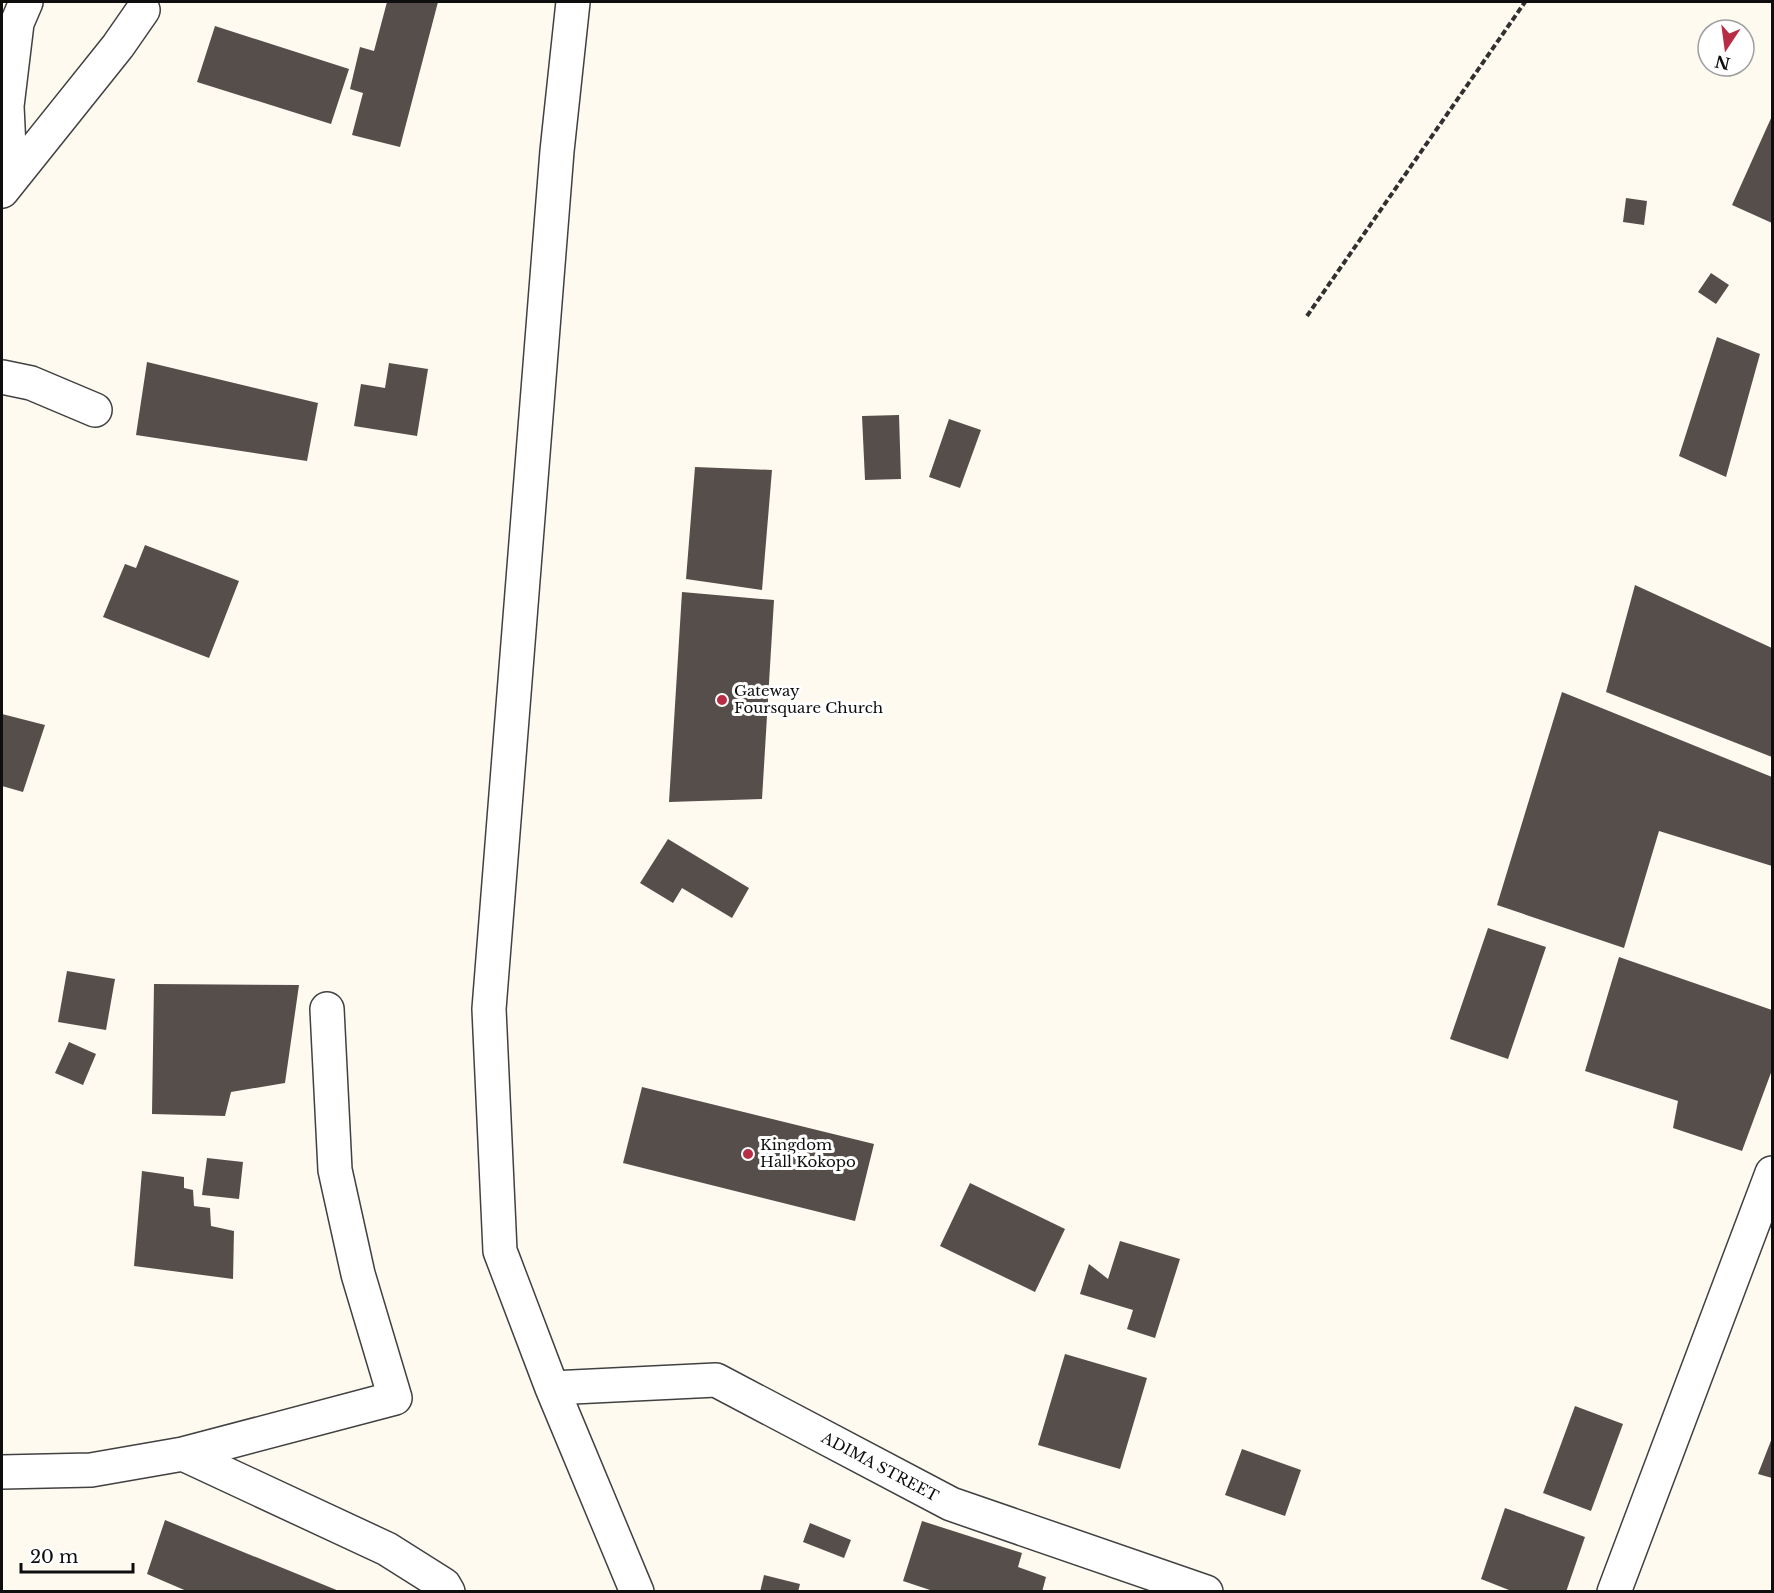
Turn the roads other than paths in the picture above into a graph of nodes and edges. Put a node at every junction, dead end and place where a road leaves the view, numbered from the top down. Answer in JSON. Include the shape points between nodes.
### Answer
{"nodes":[{"id":1,"x":573,"y":2,"type":"edge"},
{"id":2,"x":143,"y":10,"type":"dead end"},
{"id":3,"x":15,"y":11,"type":"edge"},
{"id":4,"x":2,"y":169,"type":"edge"},
{"id":5,"x":2,"y":191,"type":"edge"},
{"id":6,"x":2,"y":377,"type":"edge"},
{"id":7,"x":95,"y":410,"type":"dead end"},
{"id":8,"x":327,"y":1009,"type":"dead end"},
{"id":9,"x":1773,"y":1173,"type":"edge"},
{"id":10,"x":552,"y":1388,"type":"junction"},
{"id":11,"x":183,"y":1454,"type":"junction"},
{"id":12,"x":2,"y":1472,"type":"edge"},
{"id":13,"x":448,"y":1592,"type":"edge"},
{"id":14,"x":638,"y":1592,"type":"edge"},
{"id":15,"x":1206,"y":1592,"type":"edge"},
{"id":16,"x":1614,"y":1592,"type":"edge"}],
"edges":[{"from":1,"to":10,"type":"street","via":[[557,151],[489,1009],[500,1251]]},
{"from":2,"to":5,"type":"street"},
{"from":3,"to":4,"type":"street","via":[[7,106],[9,148]]},
{"from":6,"to":7,"type":"street","via":[[31,383]]},
{"from":8,"to":11,"type":"street","via":[[334,1170],[358,1274],[395,1398]]},
{"from":9,"to":16,"type":"street"},
{"from":10,"to":14,"type":"street"},
{"from":10,"to":15,"type":"street","name":"ADIMA STREET","via":[[716,1380],[951,1504]]},
{"from":11,"to":12,"type":"street","via":[[91,1470]]},
{"from":11,"to":13,"type":"street","via":[[387,1549],[444,1585]]}]}
